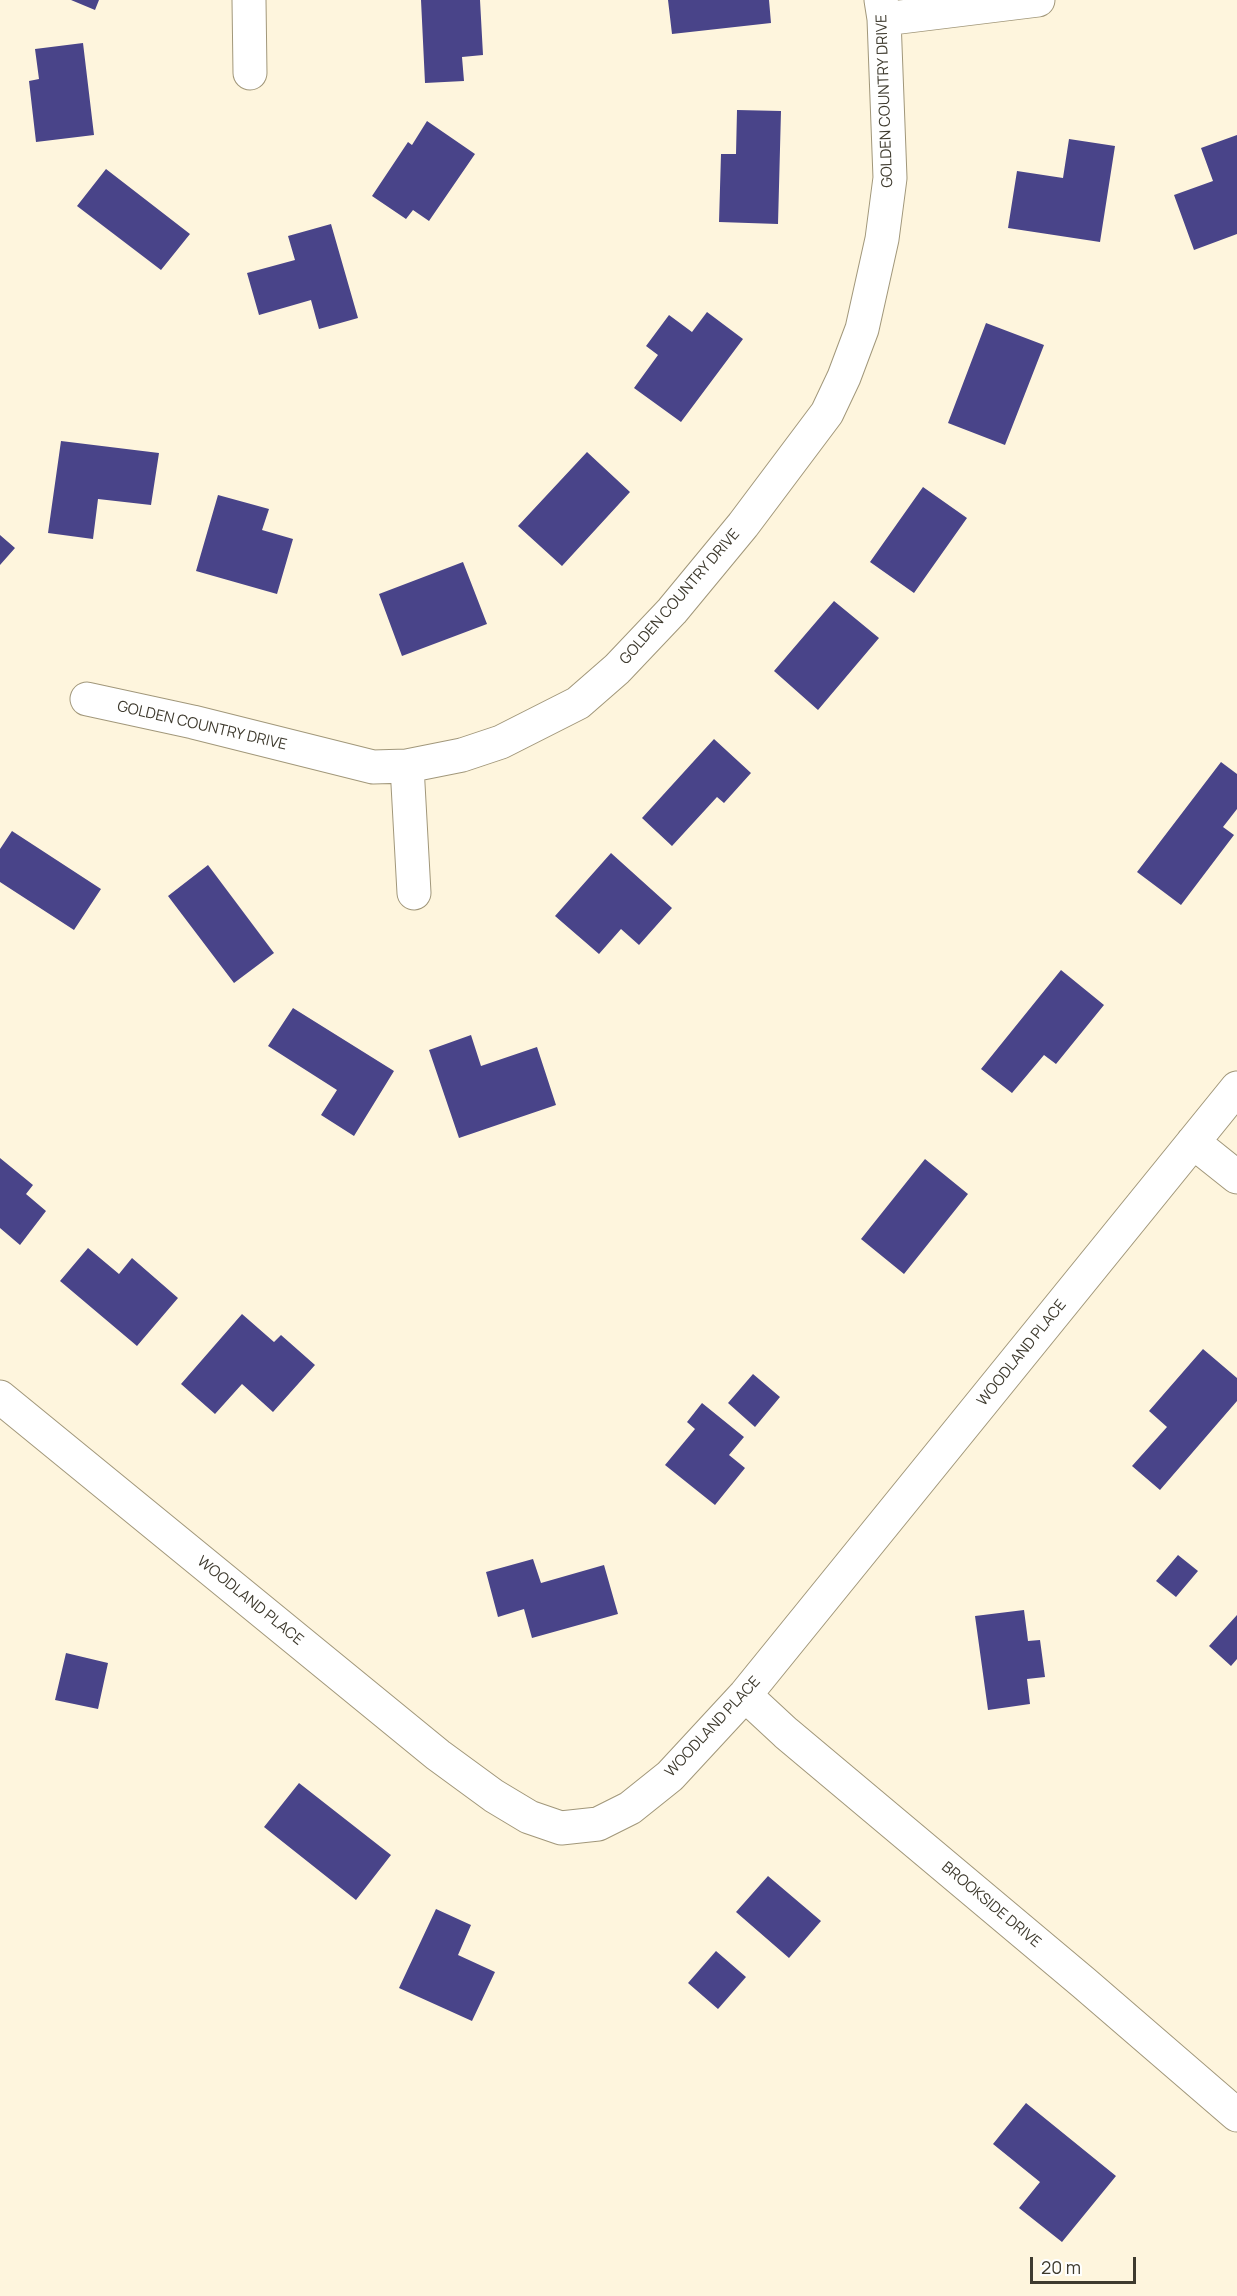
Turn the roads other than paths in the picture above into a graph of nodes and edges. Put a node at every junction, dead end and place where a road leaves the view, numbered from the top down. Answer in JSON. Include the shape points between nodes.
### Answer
{"nodes":[{"id":1,"x":249,"y":0,"type":"edge"},
{"id":2,"x":1038,"y":0,"type":"edge"},
{"id":3,"x":882,"y":10,"type":"edge"},
{"id":4,"x":250,"y":73,"type":"dead end"},
{"id":5,"x":87,"y":699,"type":"dead end"},
{"id":6,"x":407,"y":766,"type":"junction"},
{"id":7,"x":414,"y":893,"type":"dead end"},
{"id":8,"x":1237,"y":1088,"type":"edge"},
{"id":9,"x":1193,"y":1142,"type":"junction"},
{"id":10,"x":1237,"y":1177,"type":"edge"},
{"id":11,"x":0,"y":1397,"type":"edge"},
{"id":12,"x":745,"y":1695,"type":"junction"},
{"id":13,"x":1237,"y":2115,"type":"edge"}],
"edges":[{"from":1,"to":4,"type":"street"},
{"from":2,"to":3,"type":"street"},
{"from":3,"to":6,"type":"street","name":"GOLDEN COUNTRY DRIVE","via":[[890,178],[882,239],[862,329],[827,413],[672,611],[578,703],[501,742]]},
{"from":5,"to":6,"type":"street","name":"GOLDEN COUNTRY DRIVE","via":[[374,767]]},
{"from":6,"to":7,"type":"street"},
{"from":8,"to":9,"type":"street","name":"WOODLAND PLACE"},
{"from":9,"to":10,"type":"street"},
{"from":9,"to":12,"type":"street","name":"WOODLAND PLACE"},
{"from":11,"to":12,"type":"street","name":"WOODLAND PLACE","via":[[438,1755],[494,1797],[529,1817],[561,1828],[598,1824],[630,1808],[670,1776]]},
{"from":12,"to":13,"type":"street","name":"BROOKSIDE DRIVE"}]}
